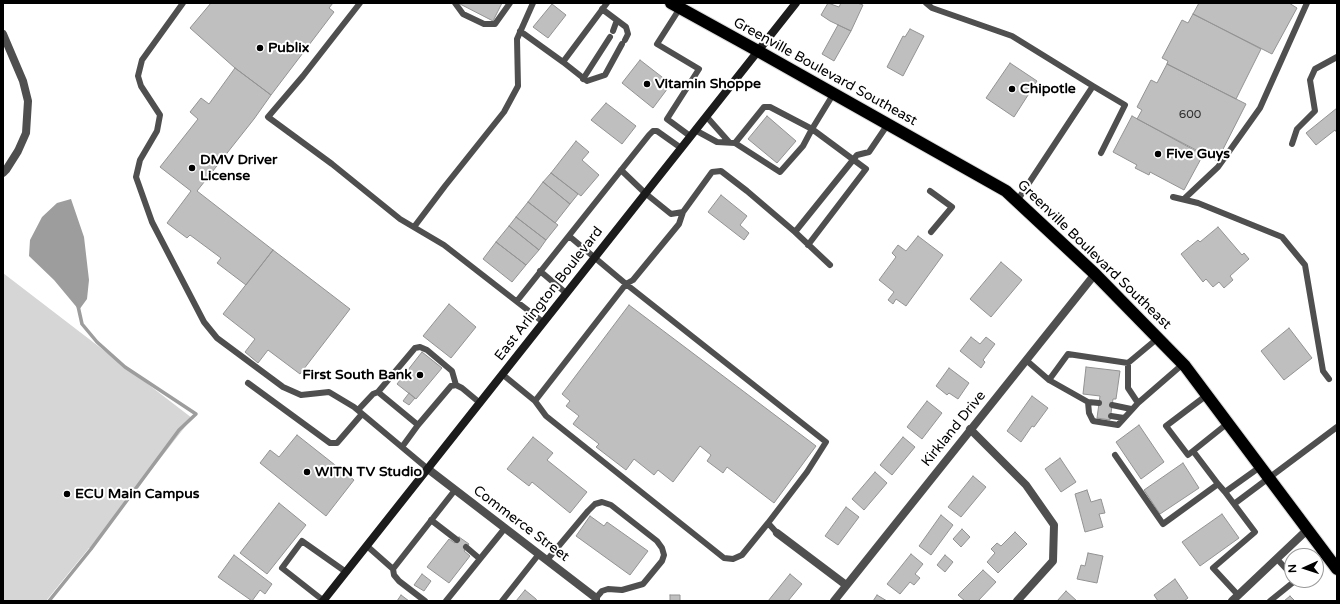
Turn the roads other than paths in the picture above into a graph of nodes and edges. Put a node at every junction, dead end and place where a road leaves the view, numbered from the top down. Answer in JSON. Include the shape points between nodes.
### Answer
{"nodes":[{"id":1,"x":183,"y":3,"type":"edge"},
{"id":2,"x":360,"y":3,"type":"edge"},
{"id":3,"x":454,"y":3,"type":"edge"},
{"id":4,"x":510,"y":3,"type":"edge"},
{"id":5,"x":533,"y":3,"type":"edge"},
{"id":6,"x":607,"y":3,"type":"edge"},
{"id":7,"x":796,"y":3,"type":"edge"},
{"id":8,"x":926,"y":3,"type":"edge"},
{"id":9,"x":1307,"y":3,"type":"edge"},
{"id":10,"x":675,"y":5,"type":"edge"},
{"id":11,"x":602,"y":10,"type":"junction"},
{"id":12,"x":617,"y":20,"type":"junction"},
{"id":13,"x":520,"y":31,"type":"junction"},
{"id":14,"x":3,"y":34,"type":"edge"},
{"id":15,"x":758,"y":51,"type":"junction"},
{"id":16,"x":1337,"y":57,"type":"edge"},
{"id":17,"x":563,"y":62,"type":"junction"},
{"id":18,"x":583,"y":79,"type":"junction"},
{"id":19,"x":1093,"y":86,"type":"junction"},
{"id":20,"x":834,"y":93,"type":"junction"},
{"id":21,"x":706,"y":116,"type":"junction"},
{"id":22,"x":888,"y":124,"type":"junction"},
{"id":23,"x":812,"y":129,"type":"junction"},
{"id":24,"x":693,"y":133,"type":"junction"},
{"id":25,"x":732,"y":143,"type":"junction"},
{"id":26,"x":1292,"y":144,"type":"dead end"},
{"id":27,"x":681,"y":148,"type":"junction"},
{"id":28,"x":1101,"y":153,"type":"dead end"},
{"id":29,"x":853,"y":159,"type":"junction"},
{"id":30,"x":621,"y":170,"type":"junction"},
{"id":31,"x":3,"y":173,"type":"edge"},
{"id":32,"x":930,"y":191,"type":"dead end"},
{"id":33,"x":645,"y":193,"type":"junction"},
{"id":34,"x":1173,"y":197,"type":"dead end"},
{"id":35,"x":1184,"y":199,"type":"junction"},
{"id":36,"x":1017,"y":200,"type":"junction"},
{"id":37,"x":683,"y":212,"type":"junction"},
{"id":38,"x":414,"y":227,"type":"junction"},
{"id":39,"x":795,"y":232,"type":"junction"},
{"id":40,"x":931,"y":232,"type":"dead end"},
{"id":41,"x":569,"y":236,"type":"junction"},
{"id":42,"x":808,"y":244,"type":"junction"},
{"id":43,"x":594,"y":258,"type":"junction"},
{"id":44,"x":830,"y":265,"type":"dead end"},
{"id":45,"x":540,"y":272,"type":"junction"},
{"id":46,"x":1095,"y":274,"type":"junction"},
{"id":47,"x":626,"y":284,"type":"junction"},
{"id":48,"x":566,"y":293,"type":"junction"},
{"id":49,"x":517,"y":301,"type":"junction"},
{"id":50,"x":543,"y":322,"type":"junction"},
{"id":51,"x":1158,"y":338,"type":"junction"},
{"id":52,"x":1026,"y":360,"type":"junction"},
{"id":53,"x":1128,"y":363,"type":"junction"},
{"id":54,"x":1183,"y":364,"type":"junction"},
{"id":55,"x":502,"y":374,"type":"junction"},
{"id":56,"x":1329,"y":379,"type":"dead end"},
{"id":57,"x":1049,"y":380,"type":"junction"},
{"id":58,"x":248,"y":383,"type":"dead end"},
{"id":59,"x":456,"y":385,"type":"junction"},
{"id":60,"x":378,"y":392,"type":"junction"},
{"id":61,"x":1207,"y":395,"type":"junction"},
{"id":62,"x":535,"y":401,"type":"junction"},
{"id":63,"x":1088,"y":402,"type":"junction"},
{"id":64,"x":480,"y":403,"type":"junction"},
{"id":65,"x":1098,"y":403,"type":"dead end"},
{"id":66,"x":1138,"y":403,"type":"junction"},
{"id":67,"x":1112,"y":406,"type":"dead end"},
{"id":68,"x":1131,"y":409,"type":"junction"},
{"id":69,"x":360,"y":412,"type":"junction"},
{"id":70,"x":1089,"y":413,"type":"junction"},
{"id":71,"x":1097,"y":414,"type":"dead end"},
{"id":72,"x":1111,"y":416,"type":"dead end"},
{"id":73,"x":1124,"y":418,"type":"junction"},
{"id":74,"x":1228,"y":424,"type":"junction"},
{"id":75,"x":418,"y":425,"type":"junction"},
{"id":76,"x":1337,"y":427,"type":"edge"},
{"id":77,"x":970,"y":429,"type":"junction"},
{"id":78,"x":402,"y":447,"type":"junction"},
{"id":79,"x":1193,"y":451,"type":"junction"},
{"id":80,"x":1115,"y":455,"type":"dead end"},
{"id":81,"x":1260,"y":467,"type":"junction"},
{"id":82,"x":428,"y":469,"type":"junction"},
{"id":83,"x":1268,"y":478,"type":"junction"},
{"id":84,"x":1218,"y":484,"type":"junction"},
{"id":85,"x":455,"y":490,"type":"junction"},
{"id":86,"x":1225,"y":492,"type":"junction"},
{"id":87,"x":1234,"y":504,"type":"junction"},
{"id":88,"x":431,"y":520,"type":"junction"},
{"id":89,"x":768,"y":523,"type":"junction"},
{"id":90,"x":505,"y":528,"type":"junction"},
{"id":91,"x":1307,"y":530,"type":"junction"},
{"id":92,"x":777,"y":533,"type":"joint"},
{"id":93,"x":457,"y":540,"type":"dead end"},
{"id":94,"x":367,"y":546,"type":"junction"},
{"id":95,"x":466,"y":547,"type":"dead end"},
{"id":96,"x":539,"y":554,"type":"junction"},
{"id":97,"x":480,"y":559,"type":"junction"},
{"id":98,"x":1277,"y":559,"type":"junction"},
{"id":99,"x":547,"y":560,"type":"junction"},
{"id":100,"x":1336,"y":565,"type":"edge"},
{"id":101,"x":1284,"y":566,"type":"edge"},
{"id":102,"x":393,"y":569,"type":"junction"},
{"id":103,"x":346,"y":572,"type":"junction"},
{"id":104,"x":846,"y":585,"type":"junction"},
{"id":105,"x":1286,"y":588,"type":"edge"},
{"id":106,"x":596,"y":599,"type":"edge"},
{"id":107,"x":1236,"y":599,"type":"edge"},
{"id":108,"x":324,"y":601,"type":"edge"},
{"id":109,"x":425,"y":601,"type":"edge"},
{"id":110,"x":446,"y":601,"type":"edge"},
{"id":111,"x":502,"y":601,"type":"edge"},
{"id":112,"x":834,"y":601,"type":"edge"},
{"id":113,"x":1017,"y":601,"type":"edge"},
{"id":114,"x":1270,"y":601,"type":"edge"}],
"edges":[{"from":1,"to":69,"type":"lane","via":[[142,60],[138,76],[141,86],[160,114],[156,131],[140,160],[136,177],[152,222],[204,322],[217,338],[283,387],[301,395],[329,392]]},
{"from":2,"to":38,"type":"lane","via":[[268,117],[400,219]]},
{"from":3,"to":4,"type":"lane","via":[[463,14],[484,24],[495,24]]},
{"from":5,"to":13,"type":"lane"},
{"from":6,"to":11,"type":"lane"},
{"from":7,"to":15,"type":"main road","name":"East Arlington Boulevard"},
{"from":8,"to":19,"type":"lane","via":[[932,8],[1012,36]]},
{"from":9,"to":35,"type":"lane","via":[[1260,108],[1218,167]]},
{"from":10,"to":15,"type":"highway","name":"Greenville Boulevard Southeast"},
{"from":10,"to":24,"type":"lane","via":[[657,44],[700,69],[667,119]]},
{"from":11,"to":12,"type":"lane"},
{"from":11,"to":17,"type":"lane"},
{"from":12,"to":18,"type":"lane"},
{"from":12,"to":18,"type":"lane","via":[[626,27],[628,34],[605,75],[587,81]]},
{"from":13,"to":17,"type":"lane"},
{"from":13,"to":38,"type":"lane","via":[[516,39],[518,86],[504,112]]},
{"from":14,"to":31,"type":"street","via":[[23,81],[28,101],[26,133],[18,151]]},
{"from":15,"to":20,"type":"highway","name":"Greenville Boulevard Southeast"},
{"from":15,"to":21,"type":"main road","name":"East Arlington Boulevard"},
{"from":16,"to":26,"type":"lane","via":[[1315,69],[1310,80],[1315,111],[1296,129]]},
{"from":17,"to":18,"type":"lane"},
{"from":19,"to":28,"type":"lane","via":[[1125,105]]},
{"from":19,"to":36,"type":"lane"},
{"from":20,"to":22,"type":"highway","name":"Greenville Boulevard Southeast"},
{"from":20,"to":23,"type":"lane"},
{"from":21,"to":24,"type":"main road","name":"East Arlington Boulevard"},
{"from":21,"to":25,"type":"lane"},
{"from":22,"to":29,"type":"lane","via":[[869,152],[857,155]]},
{"from":22,"to":36,"type":"highway","name":"Greenville Boulevard Southeast","via":[[1006,191]]},
{"from":23,"to":25,"type":"lane","via":[[770,107],[764,107]]},
{"from":23,"to":25,"type":"lane","via":[[803,146],[780,172]]},
{"from":23,"to":29,"type":"lane"},
{"from":24,"to":25,"type":"lane","via":[[717,142]]},
{"from":24,"to":27,"type":"main road","name":"East Arlington Boulevard"},
{"from":27,"to":30,"type":"lane","via":[[658,131],[653,131]]},
{"from":27,"to":33,"type":"main road","name":"East Arlington Boulevard"},
{"from":29,"to":39,"type":"lane"},
{"from":29,"to":42,"type":"lane","via":[[866,169]]},
{"from":30,"to":33,"type":"lane"},
{"from":30,"to":41,"type":"lane"},
{"from":32,"to":40,"type":"lane","via":[[952,207]]},
{"from":33,"to":37,"type":"lane","via":[[671,214]]},
{"from":33,"to":43,"type":"main road","name":"East Arlington Boulevard"},
{"from":34,"to":35,"type":"lane"},
{"from":35,"to":56,"type":"lane","via":[[1282,237],[1305,265],[1323,371]]},
{"from":36,"to":46,"type":"highway","name":"Greenville Boulevard Southeast"},
{"from":37,"to":39,"type":"lane","via":[[712,172],[721,171]]},
{"from":37,"to":47,"type":"lane","via":[[679,224],[633,280]]},
{"from":38,"to":49,"type":"lane","via":[[444,245]]},
{"from":39,"to":42,"type":"lane"},
{"from":41,"to":43,"type":"lane"},
{"from":41,"to":45,"type":"lane"},
{"from":42,"to":44,"type":"lane"},
{"from":43,"to":47,"type":"lane"},
{"from":43,"to":48,"type":"main road","name":"East Arlington Boulevard"},
{"from":45,"to":48,"type":"lane"},
{"from":45,"to":49,"type":"lane"},
{"from":46,"to":51,"type":"highway","name":"Greenville Boulevard Southeast"},
{"from":46,"to":52,"type":"street","name":"Kirkland Drive"},
{"from":47,"to":62,"type":"lane"},
{"from":47,"to":89,"type":"lane","via":[[826,442],[807,472]]},
{"from":48,"to":50,"type":"main road","name":"East Arlington Boulevard"},
{"from":49,"to":50,"type":"lane"},
{"from":50,"to":55,"type":"main road","name":"East Arlington Boulevard"},
{"from":51,"to":53,"type":"lane"},
{"from":51,"to":54,"type":"highway","name":"Greenville Boulevard Southeast"},
{"from":52,"to":57,"type":"lane"},
{"from":52,"to":77,"type":"street","name":"Kirkland Drive"},
{"from":53,"to":57,"type":"lane","via":[[1068,354]]},
{"from":53,"to":66,"type":"lane","via":[[1128,388]]},
{"from":54,"to":61,"type":"highway","name":"Greenville Boulevard Southeast"},
{"from":54,"to":66,"type":"lane"},
{"from":55,"to":62,"type":"lane"},
{"from":55,"to":64,"type":"main road","name":"East Arlington Boulevard"},
{"from":57,"to":63,"type":"lane"},
{"from":58,"to":69,"type":"lane","via":[[330,443],[337,443]]},
{"from":59,"to":60,"type":"lane","via":[[452,371],[420,347],[410,352]]},
{"from":59,"to":64,"type":"lane"},
{"from":59,"to":75,"type":"lane","via":[[451,386]]},
{"from":60,"to":69,"type":"lane","via":[[373,394]]},
{"from":60,"to":75,"type":"lane"},
{"from":61,"to":74,"type":"highway","name":"Greenville Boulevard Southeast"},
{"from":61,"to":79,"type":"lane","via":[[1166,426],[1188,455]]},
{"from":62,"to":89,"type":"lane","via":[[546,416],[724,558],[733,559],[742,555]]},
{"from":63,"to":65,"type":"lane"},
{"from":63,"to":70,"type":"lane"},
{"from":64,"to":82,"type":"main road","name":"East Arlington Boulevard"},
{"from":66,"to":68,"type":"lane"},
{"from":67,"to":68,"type":"lane"},
{"from":68,"to":73,"type":"lane"},
{"from":69,"to":78,"type":"lane"},
{"from":70,"to":71,"type":"lane"},
{"from":70,"to":73,"type":"lane","via":[[1093,421],[1118,425]]},
{"from":72,"to":73,"type":"lane"},
{"from":74,"to":79,"type":"lane"},
{"from":74,"to":81,"type":"highway","name":"Greenville Boulevard Southeast"},
{"from":75,"to":78,"type":"lane"},
{"from":76,"to":83,"type":"lane"},
{"from":77,"to":104,"type":"street","name":"Kirkland Drive"},
{"from":77,"to":113,"type":"street","via":[[1026,485],[1054,525],[1053,561]]},
{"from":78,"to":82,"type":"lane"},
{"from":79,"to":84,"type":"lane"},
{"from":80,"to":84,"type":"lane","via":[[1163,524]]},
{"from":81,"to":83,"type":"highway","name":"Greenville Boulevard Southeast"},
{"from":81,"to":86,"type":"lane"},
{"from":82,"to":85,"type":"street","name":"Commerce Street"},
{"from":82,"to":94,"type":"main road","name":"East Arlington Boulevard"},
{"from":83,"to":87,"type":"lane"},
{"from":83,"to":91,"type":"highway","name":"Greenville Boulevard Southeast"},
{"from":84,"to":86,"type":"lane"},
{"from":85,"to":88,"type":"lane"},
{"from":85,"to":90,"type":"street","name":"Commerce Street"},
{"from":86,"to":87,"type":"lane"},
{"from":87,"to":107,"type":"lane","via":[[1255,532],[1213,568]]},
{"from":88,"to":93,"type":"lane"},
{"from":88,"to":102,"type":"lane"},
{"from":89,"to":92,"type":"lane"},
{"from":90,"to":96,"type":"street","name":"Commerce Street"},
{"from":90,"to":97,"type":"lane"},
{"from":91,"to":98,"type":"street"},
{"from":91,"to":100,"type":"highway","name":"Greenville Boulevard Southeast"},
{"from":92,"to":104,"type":"street"},
{"from":94,"to":102,"type":"lane"},
{"from":94,"to":103,"type":"main road","name":"East Arlington Boulevard"},
{"from":95,"to":97,"type":"lane"},
{"from":96,"to":99,"type":"street","name":"Commerce Street"},
{"from":96,"to":111,"type":"lane"},
{"from":97,"to":110,"type":"lane"},
{"from":98,"to":101,"type":"lane"},
{"from":98,"to":107,"type":"street"},
{"from":99,"to":106,"type":"street","name":"Commerce Street"},
{"from":99,"to":106,"type":"lane","via":[[588,511],[595,504],[602,502],[611,505],[657,541],[664,555],[644,584],[622,590],[608,589],[602,591]]},
{"from":102,"to":109,"type":"lane","via":[[399,581]]},
{"from":103,"to":108,"type":"main road","name":"East Arlington Boulevard"},
{"from":103,"to":108,"type":"lane","via":[[302,541],[282,568]]},
{"from":104,"to":112,"type":"street","name":"Kirkland Drive"},
{"from":105,"to":114,"type":"lane"}]}
